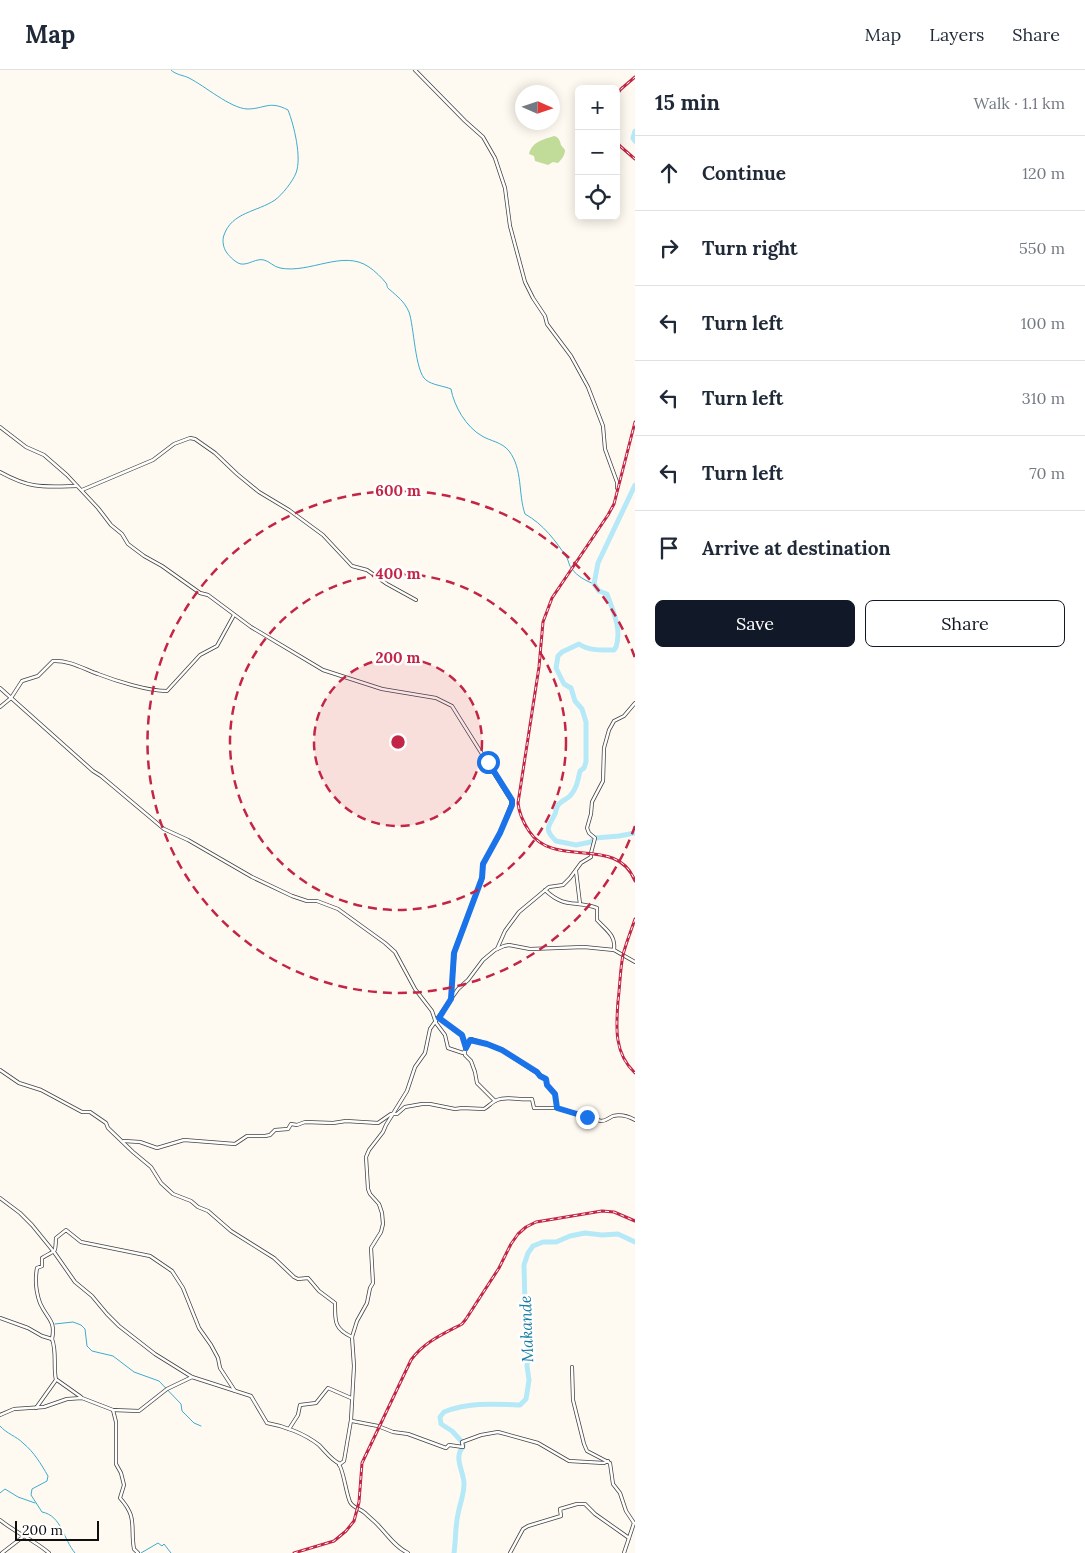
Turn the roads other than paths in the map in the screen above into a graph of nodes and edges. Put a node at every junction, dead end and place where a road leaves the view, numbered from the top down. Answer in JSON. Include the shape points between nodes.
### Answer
{"nodes":[{"id":1,"x":415,"y":70,"type":"edge"},
{"id":2,"x":0,"y":426,"type":"edge"},
{"id":3,"x":0,"y":472,"type":"edge"},
{"id":4,"x":77,"y":486,"type":"junction"},
{"id":5,"x":617,"y":488,"type":"dead end"},
{"id":6,"x":82,"y":490,"type":"junction"},
{"id":7,"x":416,"y":600,"type":"dead end"},
{"id":8,"x":234,"y":615,"type":"junction"},
{"id":9,"x":0,"y":688,"type":"edge"},
{"id":10,"x":11,"y":698,"type":"junction"},
{"id":11,"x":635,"y":703,"type":"edge"},
{"id":12,"x":0,"y":707,"type":"edge"},
{"id":13,"x":576,"y":870,"type":"junction"},
{"id":14,"x":544,"y":890,"type":"junction"},
{"id":15,"x":580,"y":904,"type":"junction"},
{"id":16,"x":497,"y":949,"type":"junction"},
{"id":17,"x":614,"y":950,"type":"junction"},
{"id":18,"x":635,"y":962,"type":"edge"},
{"id":19,"x":451,"y":999,"type":"junction"},
{"id":20,"x":439,"y":1018,"type":"junction"},
{"id":21,"x":436,"y":1022,"type":"junction"},
{"id":22,"x":466,"y":1049,"type":"junction"},
{"id":23,"x":0,"y":1070,"type":"edge"},
{"id":24,"x":494,"y":1101,"type":"junction"},
{"id":25,"x":557,"y":1108,"type":"junction"},
{"id":26,"x":393,"y":1114,"type":"junction"},
{"id":27,"x":635,"y":1120,"type":"edge"},
{"id":28,"x":124,"y":1141,"type":"junction"},
{"id":29,"x":0,"y":1198,"type":"edge"},
{"id":30,"x":54,"y":1252,"type":"junction"},
{"id":31,"x":0,"y":1318,"type":"edge"},
{"id":32,"x":352,"y":1337,"type":"junction"},
{"id":33,"x":52,"y":1339,"type":"junction"},
{"id":34,"x":572,"y":1367,"type":"dead end"},
{"id":35,"x":192,"y":1377,"type":"junction"},
{"id":36,"x":56,"y":1380,"type":"junction"},
{"id":37,"x":235,"y":1391,"type":"junction"},
{"id":38,"x":82,"y":1398,"type":"junction"},
{"id":39,"x":351,"y":1398,"type":"junction"},
{"id":40,"x":36,"y":1408,"type":"junction"},
{"id":41,"x":113,"y":1410,"type":"junction"},
{"id":42,"x":0,"y":1414,"type":"edge"},
{"id":43,"x":351,"y":1420,"type":"junction"},
{"id":44,"x":289,"y":1429,"type":"junction"},
{"id":45,"x":344,"y":1461,"type":"junction"},
{"id":46,"x":608,"y":1461,"type":"junction"},
{"id":47,"x":338,"y":1464,"type":"junction"},
{"id":48,"x":342,"y":1467,"type":"junction"},
{"id":49,"x":635,"y":1517,"type":"edge"},
{"id":50,"x":0,"y":1520,"type":"edge"},
{"id":51,"x":632,"y":1521,"type":"junction"},
{"id":52,"x":24,"y":1536,"type":"junction"},
{"id":53,"x":629,"y":1538,"type":"junction"},
{"id":54,"x":2,"y":1553,"type":"edge"},
{"id":55,"x":49,"y":1553,"type":"edge"},
{"id":56,"x":138,"y":1553,"type":"edge"},
{"id":57,"x":408,"y":1553,"type":"edge"},
{"id":58,"x":510,"y":1553,"type":"edge"},
{"id":59,"x":624,"y":1553,"type":"edge"}],
"edges":[{"from":1,"to":5,"type":"street","via":[[482,137],[495,158],[505,188],[510,226],[525,282],[547,324],[571,356],[588,387],[603,426],[605,449]]},
{"from":2,"to":4,"type":"street","via":[[26,447],[44,455]]},
{"from":3,"to":4,"type":"street","via":[[23,484],[39,487]]},
{"from":4,"to":6,"type":"street"},
{"from":6,"to":7,"type":"street","via":[[153,460],[174,444],[195,439],[259,492],[323,535],[352,566],[367,570]]},
{"from":6,"to":8,"type":"street","via":[[128,544]]},
{"from":8,"to":10,"type":"street","via":[[217,646],[200,655],[167,691],[109,678],[67,662],[53,661],[38,676],[22,681]]},
{"from":8,"to":19,"type":"street","via":[[323,670],[382,689],[446,702],[459,714],[512,800],[500,833],[483,864],[482,878],[455,949]]},
{"from":9,"to":10,"type":"street"},
{"from":10,"to":12,"type":"street"},
{"from":10,"to":21,"type":"street","via":[[164,829],[292,896],[338,909],[371,932],[395,952]]},
{"from":11,"to":13,"type":"street","via":[[614,721],[609,730],[604,748],[604,781],[592,800],[587,828],[596,838],[591,856]]},
{"from":13,"to":14,"type":"street","via":[[563,885]]},
{"from":13,"to":15,"type":"street"},
{"from":14,"to":15,"type":"street","via":[[560,902]]},
{"from":14,"to":16,"type":"street","via":[[512,920]]},
{"from":15,"to":17,"type":"street","via":[[597,908],[597,920],[612,937]]},
{"from":16,"to":17,"type":"street","via":[[509,945],[530,949],[581,947]]},
{"from":16,"to":19,"type":"street","via":[[483,960]]},
{"from":17,"to":18,"type":"street"},
{"from":19,"to":20,"type":"street"},
{"from":20,"to":21,"type":"street"},
{"from":20,"to":22,"type":"street","via":[[462,1035]]},
{"from":21,"to":22,"type":"street","via":[[445,1035],[448,1048],[461,1053]]},
{"from":21,"to":26,"type":"street","via":[[430,1029],[425,1053]]},
{"from":22,"to":24,"type":"street","via":[[477,1083]]},
{"from":22,"to":25,"type":"street","via":[[470,1040],[487,1044],[537,1072],[546,1079],[555,1094]]},
{"from":23,"to":28,"type":"street","via":[[19,1083],[41,1090],[80,1111],[90,1112]]},
{"from":24,"to":25,"type":"street","via":[[532,1099],[534,1108]]},
{"from":24,"to":26,"type":"street","via":[[484,1110],[427,1104],[405,1107],[398,1114]]},
{"from":25,"to":27,"type":"street","via":[[601,1121],[622,1115]]},
{"from":26,"to":28,"type":"street","via":[[378,1123],[291,1124],[288,1129],[278,1128],[265,1136],[247,1136],[235,1144],[189,1140],[157,1148]]},
{"from":26,"to":32,"type":"street","via":[[366,1157],[368,1189],[380,1204],[383,1224],[372,1248],[373,1283]]},
{"from":28,"to":32,"type":"street","via":[[173,1194],[208,1211],[231,1231],[274,1258],[294,1277],[308,1278],[335,1303],[336,1323],[343,1333]]},
{"from":29,"to":30,"type":"street","via":[[23,1216]]},
{"from":30,"to":33,"type":"street","via":[[42,1258],[42,1266],[37,1268],[35,1277],[40,1302],[53,1323]]},
{"from":30,"to":35,"type":"street","via":[[75,1282],[110,1318],[155,1354]]},
{"from":30,"to":37,"type":"street","via":[[56,1238],[66,1230],[81,1242],[152,1257],[172,1271],[183,1288],[199,1328],[218,1358],[220,1368]]},
{"from":31,"to":33,"type":"street"},
{"from":32,"to":39,"type":"street","via":[[354,1373]]},
{"from":33,"to":36,"type":"street"},
{"from":34,"to":46,"type":"street","via":[[573,1400],[584,1444],[587,1451]]},
{"from":35,"to":37,"type":"street"},
{"from":35,"to":41,"type":"street","via":[[167,1389],[139,1411]]},
{"from":36,"to":38,"type":"street"},
{"from":36,"to":40,"type":"street"},
{"from":37,"to":44,"type":"street","via":[[253,1397],[267,1423]]},
{"from":38,"to":40,"type":"street"},
{"from":38,"to":41,"type":"street"},
{"from":39,"to":43,"type":"street"},
{"from":39,"to":44,"type":"street","via":[[328,1388],[316,1403],[300,1405]]},
{"from":40,"to":42,"type":"street","via":[[14,1409]]},
{"from":41,"to":56,"type":"street","via":[[116,1464],[124,1485],[120,1498],[132,1520],[134,1549]]},
{"from":43,"to":45,"type":"street"},
{"from":43,"to":46,"type":"street","via":[[408,1434],[446,1448],[449,1445],[463,1447],[462,1442],[498,1432],[538,1443],[569,1461]]},
{"from":44,"to":47,"type":"street","via":[[319,1445]]},
{"from":45,"to":47,"type":"street"},
{"from":45,"to":48,"type":"street"},
{"from":46,"to":51,"type":"street","via":[[613,1484]]},
{"from":47,"to":48,"type":"street"},
{"from":48,"to":57,"type":"street","via":[[344,1485],[352,1505]]},
{"from":49,"to":51,"type":"street"},
{"from":50,"to":52,"type":"street"},
{"from":51,"to":53,"type":"street"},
{"from":52,"to":54,"type":"street"},
{"from":52,"to":55,"type":"street"},
{"from":53,"to":58,"type":"street","via":[[585,1504],[577,1504],[560,1509],[561,1516],[523,1529]]},
{"from":53,"to":59,"type":"street"}]}
